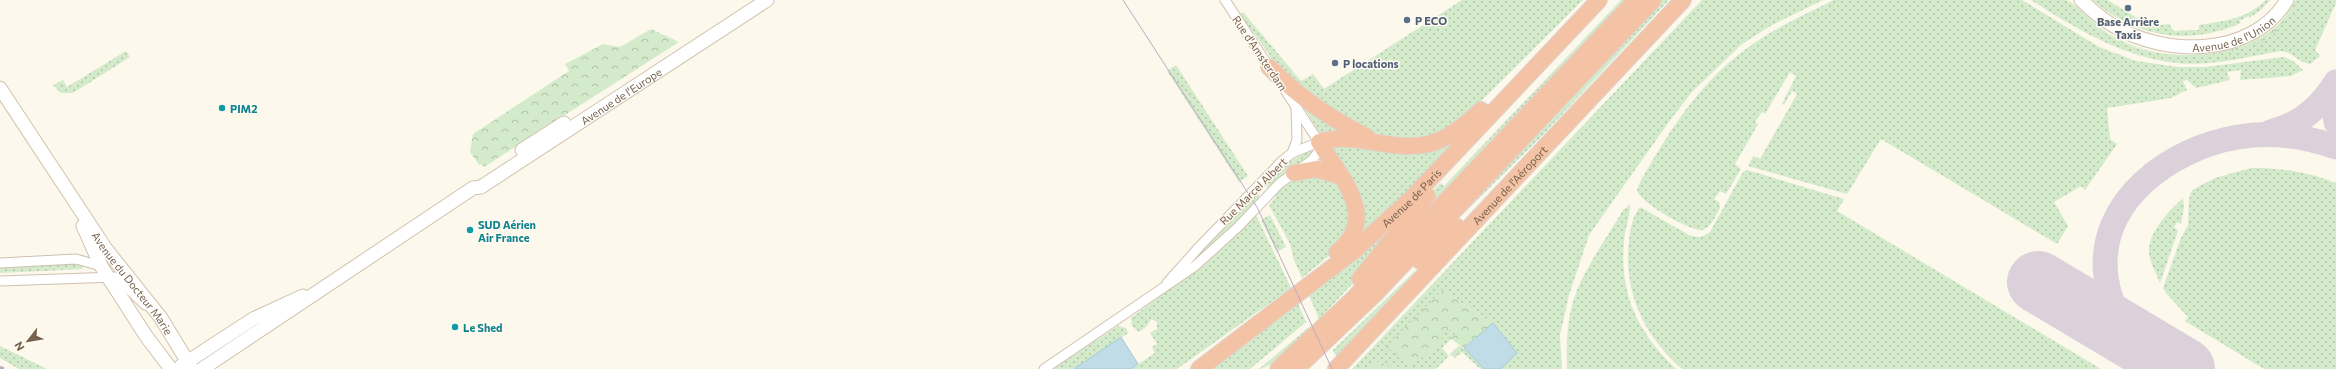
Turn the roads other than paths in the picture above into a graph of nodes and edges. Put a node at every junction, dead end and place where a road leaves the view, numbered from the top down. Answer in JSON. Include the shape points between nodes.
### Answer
{"nodes":[{"id":1,"x":752,"y":0,"type":"edge"},
{"id":2,"x":767,"y":0,"type":"edge"},
{"id":3,"x":1225,"y":0,"type":"edge"},
{"id":4,"x":1599,"y":0,"type":"edge"},
{"id":5,"x":1636,"y":0,"type":"edge"},
{"id":6,"x":1653,"y":0,"type":"edge"},
{"id":7,"x":1683,"y":0,"type":"edge"},
{"id":8,"x":2081,"y":0,"type":"edge"},
{"id":9,"x":2278,"y":0,"type":"edge"},
{"id":10,"x":2287,"y":0,"type":"edge"},
{"id":11,"x":2170,"y":44,"type":"junction"},
{"id":12,"x":1269,"y":67,"type":"junction"},
{"id":13,"x":1529,"y":74,"type":"junction"},
{"id":14,"x":0,"y":88,"type":"edge"},
{"id":15,"x":1296,"y":105,"type":"junction"},
{"id":16,"x":1576,"y":114,"type":"junction"},
{"id":17,"x":1319,"y":142,"type":"junction"},
{"id":18,"x":1379,"y":143,"type":"junction"},
{"id":19,"x":1292,"y":153,"type":"junction"},
{"id":20,"x":1294,"y":173,"type":"junction"},
{"id":21,"x":1340,"y":176,"type":"junction"},
{"id":22,"x":473,"y":188,"type":"junction"},
{"id":23,"x":71,"y":198,"type":"junction"},
{"id":24,"x":90,"y":242,"type":"junction"},
{"id":25,"x":106,"y":249,"type":"junction"},
{"id":26,"x":0,"y":263,"type":"edge"},
{"id":27,"x":101,"y":266,"type":"junction"},
{"id":28,"x":109,"y":278,"type":"junction"},
{"id":29,"x":0,"y":281,"type":"edge"},
{"id":30,"x":1167,"y":284,"type":"junction"},
{"id":31,"x":1290,"y":298,"type":"junction"},
{"id":32,"x":274,"y":316,"type":"junction"},
{"id":33,"x":161,"y":318,"type":"junction"},
{"id":34,"x":1334,"y":334,"type":"junction"},
{"id":35,"x":1308,"y":342,"type":"junction"},
{"id":36,"x":190,"y":365,"type":"edge"},
{"id":37,"x":171,"y":369,"type":"edge"},
{"id":38,"x":176,"y":369,"type":"edge"},
{"id":39,"x":202,"y":369,"type":"edge"},
{"id":40,"x":1044,"y":369,"type":"edge"},
{"id":41,"x":1199,"y":369,"type":"edge"},
{"id":42,"x":1278,"y":369,"type":"edge"},
{"id":43,"x":1296,"y":369,"type":"edge"},
{"id":44,"x":1336,"y":369,"type":"edge"}],
"edges":[{"from":1,"to":22,"type":"street","name":"Avenue de l'Europe","via":[[537,139],[475,181]]},
{"from":2,"to":22,"type":"street","name":"Avenue de l'Europe","via":[[486,184]]},
{"from":3,"to":12,"type":"street","name":"Rue d'Amsterdam"},
{"from":4,"to":13,"type":"highway","name":"Avenue de Paris"},
{"from":5,"to":35,"type":"highway","via":[[1354,298]]},
{"from":6,"to":34,"type":"highway"},
{"from":7,"to":16,"type":"highway","name":"Avenue de l'Aéroport"},
{"from":8,"to":11,"type":"street","name":"Avenue de l'Union","via":[[2101,18],[2118,28],[2148,41]]},
{"from":9,"to":11,"type":"street","name":"Avenue de l'Union","via":[[2261,19],[2238,32],[2199,42]]},
{"from":10,"to":11,"type":"street","name":"Avenue de l'Union","via":[[2278,14],[2265,26],[2240,39],[2204,46]]},
{"from":12,"to":15,"type":"street","name":"Rue d'Amsterdam"},
{"from":12,"to":18,"type":"highway","via":[[1293,91],[1324,114]]},
{"from":13,"to":18,"type":"highway","via":[[1513,79],[1464,127],[1444,140],[1416,147]]},
{"from":13,"to":31,"type":"highway","name":"Avenue de Paris","via":[[1412,198],[1355,250]]},
{"from":13,"to":35,"type":"highway","via":[[1520,95],[1425,197],[1340,303],[1326,316]]},
{"from":14,"to":23,"type":"street","name":"Avenue du Docteur Marie"},
{"from":15,"to":17,"type":"street","name":"Rue d'Amsterdam"},
{"from":15,"to":19,"type":"street","via":[[1297,140]]},
{"from":16,"to":34,"type":"highway","via":[[1560,121],[1357,322]]},
{"from":16,"to":44,"type":"highway","name":"Avenue de l'Aéroport"},
{"from":17,"to":18,"type":"highway","via":[[1340,139]]},
{"from":17,"to":19,"type":"street","name":"Rue Marcel Albert"},
{"from":17,"to":20,"type":"street","name":"Rue Marcel Albert","via":[[1318,154]]},
{"from":17,"to":21,"type":"highway"},
{"from":19,"to":30,"type":"street","name":"Rue Marcel Albert","via":[[1200,246]]},
{"from":20,"to":21,"type":"highway","via":[[1312,169]]},
{"from":20,"to":30,"type":"street","name":"Rue Marcel Albert","via":[[1280,183],[1211,253],[1181,277]]},
{"from":21,"to":31,"type":"highway","via":[[1351,192],[1355,204],[1357,216],[1352,237],[1346,246],[1308,276]]},
{"from":22,"to":32,"type":"street","name":"Avenue de l'Europe"},
{"from":23,"to":24,"type":"street","name":"Avenue du Docteur Marie"},
{"from":23,"to":25,"type":"street","name":"Avenue du Docteur Marie"},
{"from":24,"to":25,"type":"street"},
{"from":24,"to":27,"type":"street","name":"Avenue du Docteur Marie"},
{"from":25,"to":33,"type":"street","name":"Avenue du Docteur Marie"},
{"from":26,"to":27,"type":"street","via":[[76,259]]},
{"from":27,"to":28,"type":"street","name":"Avenue du Docteur Marie"},
{"from":28,"to":29,"type":"street"},
{"from":28,"to":33,"type":"street","via":[[116,276],[134,296]]},
{"from":28,"to":37,"type":"street","name":"Avenue du Docteur Marie"},
{"from":30,"to":40,"type":"street","name":"Rue Marcel Albert","via":[[1120,319]]},
{"from":31,"to":41,"type":"highway","name":"Avenue de Paris"},
{"from":32,"to":36,"type":"street","via":[[253,319]]},
{"from":32,"to":39,"type":"street"},
{"from":33,"to":36,"type":"street","name":"Avenue du Docteur Marie"},
{"from":34,"to":43,"type":"highway"},
{"from":35,"to":42,"type":"highway"},
{"from":36,"to":38,"type":"street"}]}
